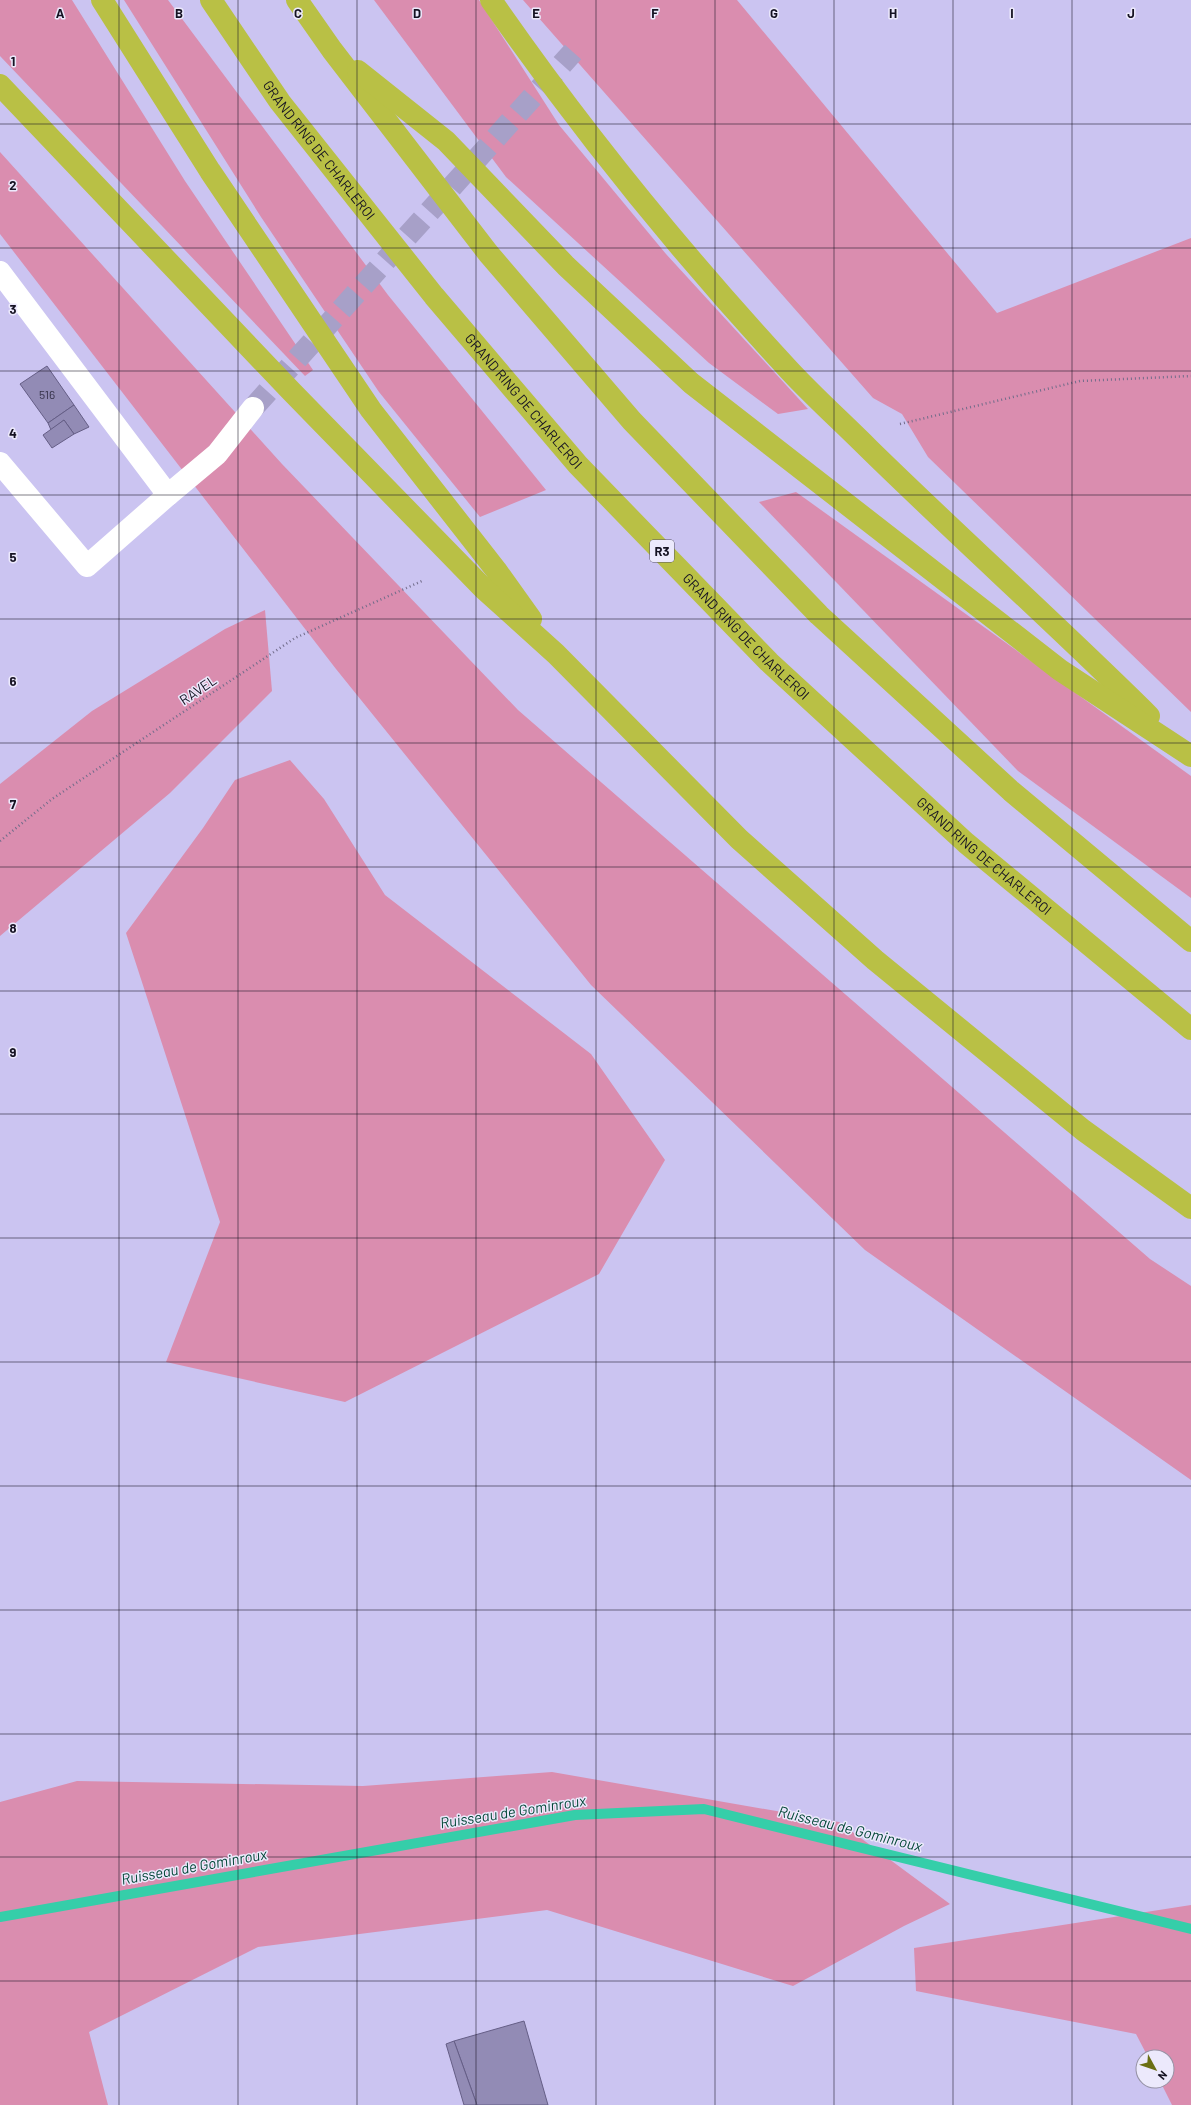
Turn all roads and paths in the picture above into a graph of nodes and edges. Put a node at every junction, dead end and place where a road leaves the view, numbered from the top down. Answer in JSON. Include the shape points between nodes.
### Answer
{"nodes":[{"id":1,"x":102,"y":0,"type":"edge"},
{"id":2,"x":211,"y":0,"type":"edge"},
{"id":3,"x":297,"y":0,"type":"edge"},
{"id":4,"x":491,"y":0,"type":"edge"},
{"id":5,"x":332,"y":50,"type":"junction"},
{"id":6,"x":0,"y":84,"type":"edge"},
{"id":7,"x":0,"y":272,"type":"edge"},
{"id":8,"x":1191,"y":376,"type":"edge"},
{"id":9,"x":254,"y":408,"type":"tunnel mouth"},
{"id":10,"x":900,"y":424,"type":"dead end"},
{"id":11,"x":0,"y":463,"type":"edge"},
{"id":12,"x":168,"y":495,"type":"junction"},
{"id":13,"x":422,"y":581,"type":"dead end"},
{"id":14,"x":556,"y":654,"type":"junction"},
{"id":15,"x":1187,"y":753,"type":"edge"},
{"id":16,"x":0,"y":841,"type":"edge"},
{"id":17,"x":1191,"y":941,"type":"edge"},
{"id":18,"x":1191,"y":1029,"type":"edge"},
{"id":19,"x":1191,"y":1208,"type":"edge"}],
"edges":[{"from":1,"to":14,"type":"highway","via":[[210,171],[371,410],[496,570]]},
{"from":2,"to":18,"type":"highway","name":"GRAND RING DE CHARLEROI","number":"R3","via":[[280,102],[434,296],[578,465],[769,662],[966,843]]},
{"from":3,"to":5,"type":"highway"},
{"from":4,"to":15,"type":"highway","via":[[546,79],[648,210],[790,371],[947,525]]},
{"from":5,"to":15,"type":"highway","via":[[446,141],[566,266],[691,383],[1060,670]]},
{"from":5,"to":17,"type":"highway","via":[[488,253],[622,409],[819,616],[1011,791]]},
{"from":6,"to":14,"type":"highway","via":[[291,391],[473,578]]},
{"from":7,"to":12,"type":"lane"},
{"from":8,"to":10,"type":"path","via":[[1080,381]]},
{"from":9,"to":12,"type":"lane","via":[[217,454]]},
{"from":11,"to":12,"type":"lane","via":[[87,566]]},
{"from":13,"to":16,"type":"path","name":"RAVEL","via":[[295,638],[52,800]]},
{"from":14,"to":19,"type":"highway","via":[[739,838],[874,960],[1083,1130]]}]}
